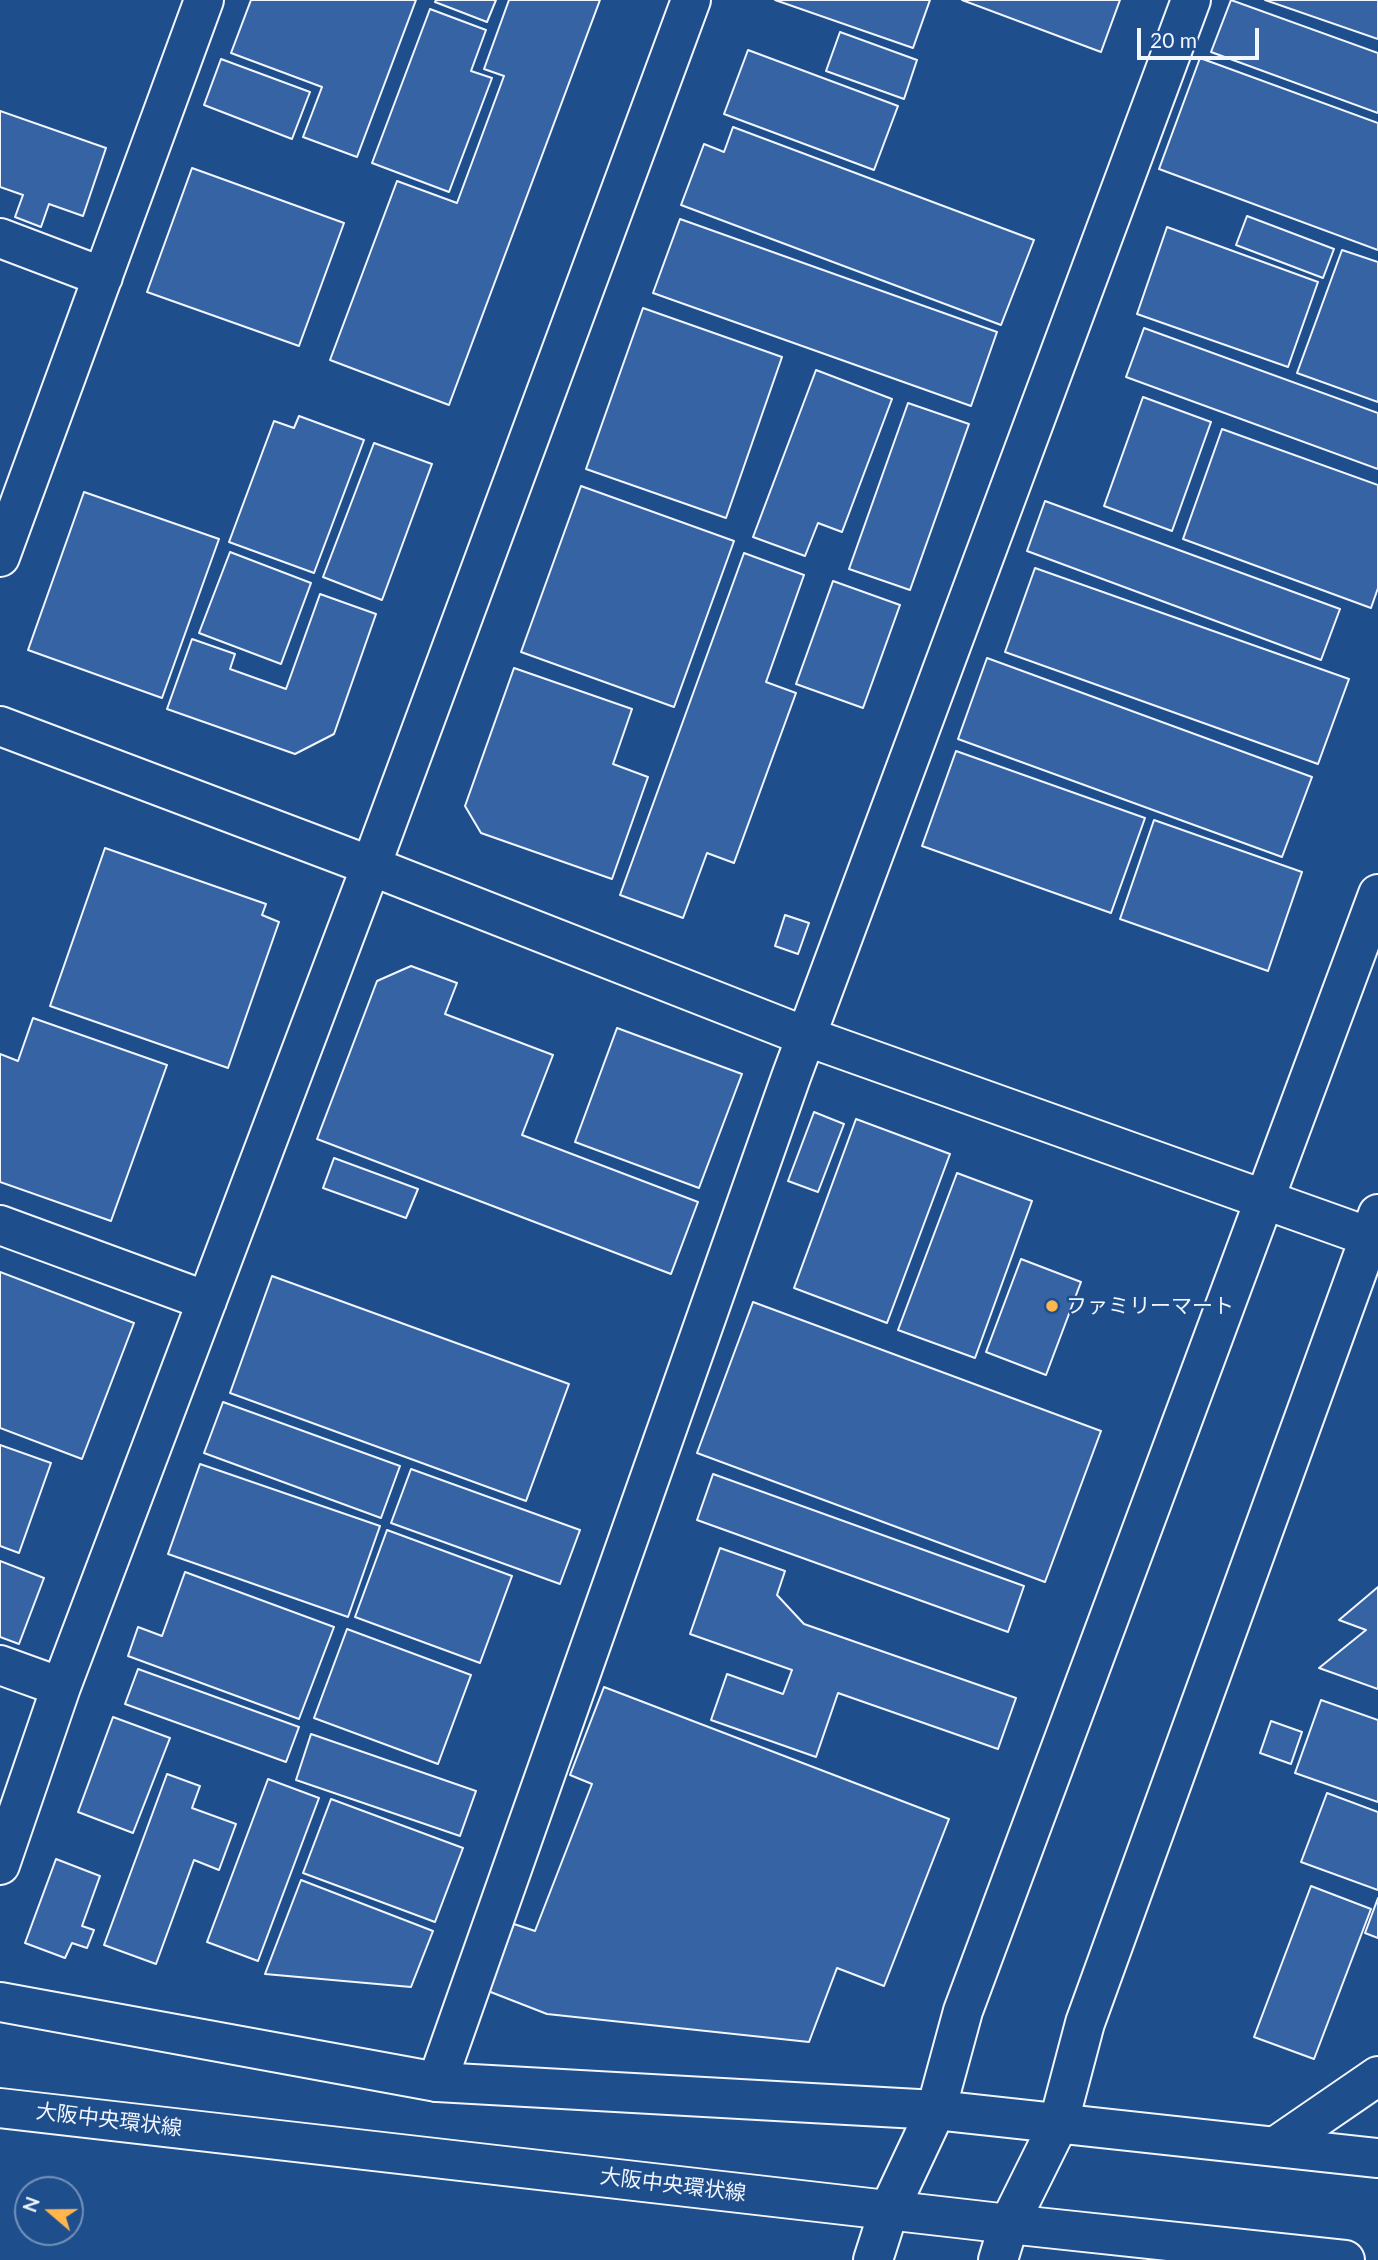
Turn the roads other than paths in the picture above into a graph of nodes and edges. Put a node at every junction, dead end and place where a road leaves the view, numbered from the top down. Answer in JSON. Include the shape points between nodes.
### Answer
{"nodes":[{"id":1,"x":204,"y":0,"type":"edge"},
{"id":2,"x":691,"y":0,"type":"edge"},
{"id":3,"x":1191,"y":0,"type":"edge"},
{"id":4,"x":0,"y":238,"type":"edge"},
{"id":5,"x":103,"y":277,"type":"junction"},
{"id":6,"x":0,"y":556,"type":"edge"},
{"id":7,"x":0,"y":726,"type":"edge"},
{"id":8,"x":371,"y":866,"type":"junction"},
{"id":9,"x":1378,"y":894,"type":"edge"},
{"id":10,"x":805,"y":1037,"type":"junction"},
{"id":11,"x":1264,"y":1199,"type":"junction"},
{"id":12,"x":0,"y":1225,"type":"edge"},
{"id":13,"x":1375,"y":1230,"type":"edge"},
{"id":14,"x":207,"y":1301,"type":"junction"},
{"id":15,"x":0,"y":1665,"type":"edge"},
{"id":16,"x":61,"y":1687,"type":"junction"},
{"id":17,"x":0,"y":1865,"type":"edge"},
{"id":18,"x":0,"y":2002,"type":"edge"},
{"id":19,"x":1378,"y":2076,"type":"edge"},
{"id":20,"x":437,"y":2082,"type":"junction"},
{"id":21,"x":0,"y":2108,"type":"edge"},
{"id":22,"x":936,"y":2110,"type":"junction"},
{"id":23,"x":1059,"y":2125,"type":"junction"},
{"id":24,"x":1276,"y":2147,"type":"junction"},
{"id":25,"x":1378,"y":2158,"type":"edge"},
{"id":26,"x":889,"y":2210,"type":"junction"},
{"id":27,"x":1009,"y":2224,"type":"junction"},
{"id":28,"x":873,"y":2260,"type":"edge"},
{"id":29,"x":998,"y":2260,"type":"edge"},
{"id":30,"x":1345,"y":2260,"type":"edge"}],
"edges":[{"from":1,"to":5,"type":"street"},
{"from":2,"to":8,"type":"street"},
{"from":3,"to":10,"type":"street"},
{"from":4,"to":5,"type":"street"},
{"from":5,"to":6,"type":"street"},
{"from":7,"to":8,"type":"street"},
{"from":8,"to":10,"type":"street"},
{"from":8,"to":14,"type":"street"},
{"from":9,"to":11,"type":"street"},
{"from":10,"to":11,"type":"street"},
{"from":10,"to":20,"type":"street"},
{"from":11,"to":13,"type":"street"},
{"from":11,"to":22,"type":"street","via":[[963,2011]]},
{"from":12,"to":14,"type":"street"},
{"from":13,"to":23,"type":"street","via":[[1085,2023]]},
{"from":14,"to":16,"type":"street"},
{"from":15,"to":16,"type":"street"},
{"from":16,"to":17,"type":"street"},
{"from":18,"to":20,"type":"street"},
{"from":19,"to":24,"type":"street"},
{"from":20,"to":22,"type":"street"},
{"from":21,"to":26,"type":"street","name":"大阪中央環状線"},
{"from":22,"to":23,"type":"street"},
{"from":22,"to":26,"type":"street"},
{"from":23,"to":24,"type":"street"},
{"from":23,"to":27,"type":"street"},
{"from":24,"to":25,"type":"street"},
{"from":26,"to":27,"type":"street","name":"大阪中央環状線"},
{"from":26,"to":28,"type":"street"},
{"from":27,"to":29,"type":"street"},
{"from":27,"to":30,"type":"street","name":"大阪中央環状線"}]}
